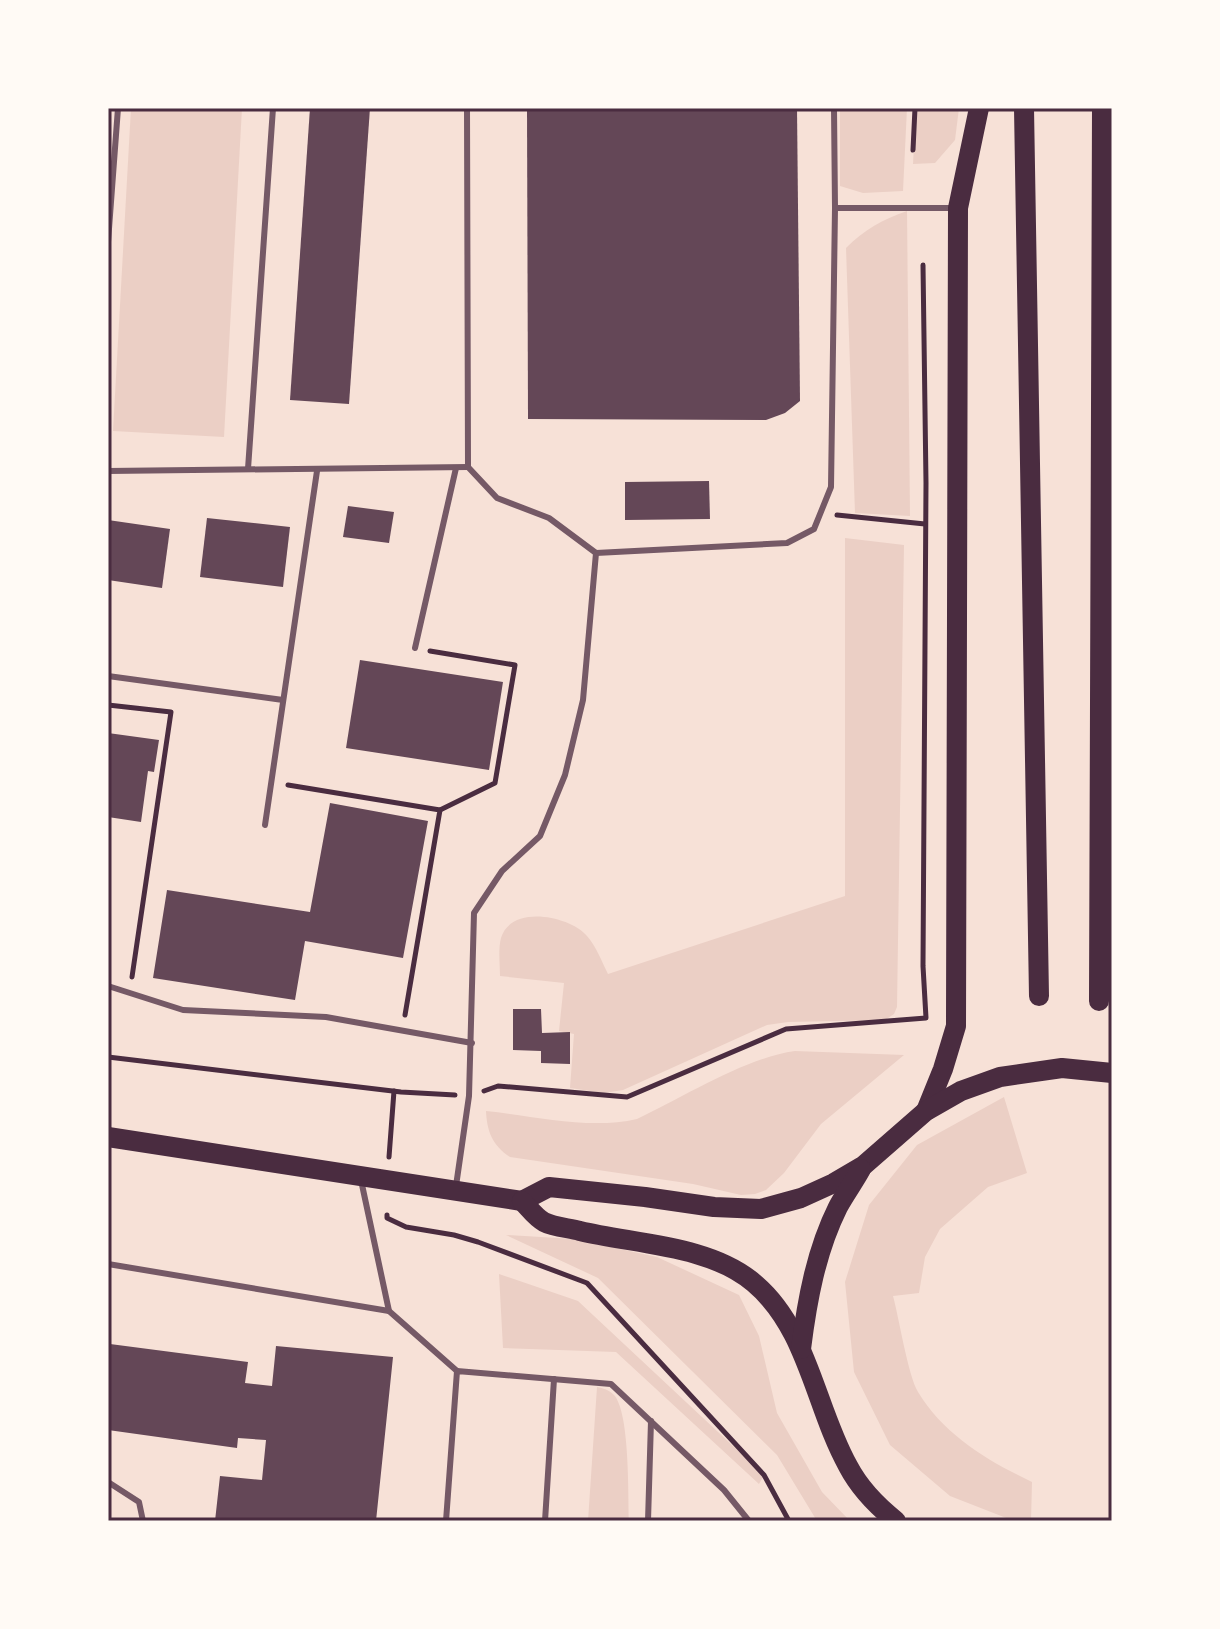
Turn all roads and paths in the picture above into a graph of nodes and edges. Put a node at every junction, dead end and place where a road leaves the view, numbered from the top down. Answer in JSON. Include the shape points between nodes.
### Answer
{"nodes":[{"id":1,"x":118,"y":108,"type":"edge"},
{"id":2,"x":273,"y":108,"type":"edge"},
{"id":3,"x":467,"y":108,"type":"edge"},
{"id":4,"x":834,"y":108,"type":"edge"},
{"id":5,"x":915,"y":108,"type":"edge"},
{"id":6,"x":979,"y":108,"type":"edge"},
{"id":7,"x":1024,"y":108,"type":"edge"},
{"id":8,"x":1102,"y":108,"type":"edge"},
{"id":9,"x":913,"y":150,"type":"dead end"},
{"id":10,"x":835,"y":208,"type":"junction"},
{"id":11,"x":958,"y":208,"type":"junction"},
{"id":12,"x":108,"y":242,"type":"edge"},
{"id":13,"x":923,"y":265,"type":"dead end"},
{"id":14,"x":468,"y":467,"type":"junction"},
{"id":15,"x":456,"y":468,"type":"junction"},
{"id":16,"x":248,"y":469,"type":"junction"},
{"id":17,"x":108,"y":471,"type":"edge"},
{"id":18,"x":317,"y":471,"type":"junction"},
{"id":19,"x":821,"y":512,"type":"junction"},
{"id":20,"x":925,"y":524,"type":"junction"},
{"id":21,"x":596,"y":553,"type":"junction"},
{"id":22,"x":415,"y":648,"type":"joint"},
{"id":23,"x":108,"y":676,"type":"edge"},
{"id":24,"x":283,"y":700,"type":"junction"},
{"id":25,"x":108,"y":705,"type":"edge"},
{"id":26,"x":271,"y":782,"type":"junction"},
{"id":27,"x":440,"y":810,"type":"junction"},
{"id":28,"x":265,"y":825,"type":"dead end"},
{"id":29,"x":108,"y":986,"type":"edge"},
{"id":30,"x":130,"y":993,"type":"junction"},
{"id":31,"x":1039,"y":996,"type":"dead end"},
{"id":32,"x":1099,"y":1001,"type":"dead end"},
{"id":33,"x":402,"y":1031,"type":"junction"},
{"id":34,"x":472,"y":1043,"type":"junction"},
{"id":35,"x":108,"y":1057,"type":"edge"},
{"id":36,"x":1112,"y":1073,"type":"edge"},
{"id":37,"x":394,"y":1091,"type":"junction"},
{"id":38,"x":469,"y":1096,"type":"junction"},
{"id":39,"x":926,"y":1111,"type":"junction"},
{"id":40,"x":391,"y":1112,"type":"dead end"},
{"id":41,"x":108,"y":1137,"type":"edge"},
{"id":42,"x":863,"y":1166,"type":"junction"},
{"id":43,"x":360,"y":1175,"type":"junction"},
{"id":44,"x":456,"y":1190,"type":"junction"},
{"id":45,"x":522,"y":1201,"type":"junction"},
{"id":46,"x":387,"y":1218,"type":"dead end"},
{"id":47,"x":108,"y":1264,"type":"edge"},
{"id":48,"x":389,"y":1311,"type":"junction"},
{"id":49,"x":801,"y":1349,"type":"junction"},
{"id":50,"x":457,"y":1371,"type":"junction"},
{"id":51,"x":554,"y":1379,"type":"junction"},
{"id":52,"x":651,"y":1421,"type":"junction"},
{"id":53,"x":108,"y":1482,"type":"edge"},
{"id":54,"x":894,"y":1520,"type":"edge"},
{"id":55,"x":143,"y":1521,"type":"edge"},
{"id":56,"x":446,"y":1521,"type":"edge"},
{"id":57,"x":545,"y":1521,"type":"edge"},
{"id":58,"x":648,"y":1521,"type":"edge"},
{"id":59,"x":749,"y":1521,"type":"edge"},
{"id":60,"x":789,"y":1521,"type":"edge"}],
"edges":[{"from":1,"to":12,"type":"lane"},
{"from":2,"to":16,"type":"lane"},
{"from":3,"to":14,"type":"lane"},
{"from":4,"to":10,"type":"lane"},
{"from":5,"to":9,"type":"path"},
{"from":6,"to":11,"type":"main road"},
{"from":7,"to":31,"type":"main road"},
{"from":8,"to":32,"type":"main road"},
{"from":10,"to":11,"type":"lane"},
{"from":10,"to":19,"type":"lane","via":[[831,487]]},
{"from":11,"to":39,"type":"main road","via":[[956,1026]]},
{"from":13,"to":20,"type":"path"},
{"from":14,"to":15,"type":"lane"},
{"from":14,"to":21,"type":"lane","via":[[497,498],[549,518]]},
{"from":15,"to":18,"type":"lane"},
{"from":15,"to":22,"type":"lane"},
{"from":16,"to":17,"type":"lane"},
{"from":16,"to":18,"type":"lane"},
{"from":18,"to":24,"type":"lane"},
{"from":19,"to":20,"type":"path"},
{"from":19,"to":21,"type":"lane","via":[[814,529],[787,543]]},
{"from":20,"to":38,"type":"path","via":[[926,1018],[786,1029],[627,1097],[498,1086]]},
{"from":21,"to":34,"type":"lane","via":[[583,700],[565,775],[540,836],[502,871],[474,913]]},
{"from":22,"to":27,"type":"path","via":[[515,665],[495,783]]},
{"from":23,"to":24,"type":"lane"},
{"from":24,"to":26,"type":"lane"},
{"from":25,"to":30,"type":"path","via":[[171,712]]},
{"from":26,"to":27,"type":"path"},
{"from":26,"to":28,"type":"lane"},
{"from":27,"to":33,"type":"path"},
{"from":29,"to":30,"type":"lane"},
{"from":30,"to":33,"type":"lane","via":[[183,1010],[326,1017]]},
{"from":33,"to":34,"type":"lane"},
{"from":34,"to":38,"type":"lane"},
{"from":35,"to":37,"type":"path"},
{"from":36,"to":39,"type":"main road","via":[[1062,1068],[1000,1077]]},
{"from":37,"to":38,"type":"path"},
{"from":37,"to":40,"type":"path"},
{"from":38,"to":44,"type":"lane"},
{"from":39,"to":42,"type":"main road"},
{"from":41,"to":43,"type":"main road"},
{"from":42,"to":45,"type":"main road","via":[[801,1198],[761,1209],[549,1187]]},
{"from":42,"to":49,"type":"main road","via":[[823,1247]]},
{"from":43,"to":44,"type":"main road"},
{"from":43,"to":48,"type":"lane"},
{"from":44,"to":45,"type":"main road"},
{"from":45,"to":49,"type":"main road","via":[[544,1222],[721,1263],[753,1282],[776,1307]]},
{"from":46,"to":60,"type":"path","via":[[478,1242],[587,1283],[764,1475]]},
{"from":47,"to":48,"type":"lane"},
{"from":48,"to":50,"type":"lane"},
{"from":49,"to":54,"type":"main road","via":[[849,1469]]},
{"from":50,"to":51,"type":"lane"},
{"from":50,"to":56,"type":"lane"},
{"from":51,"to":52,"type":"lane","via":[[611,1384]]},
{"from":51,"to":57,"type":"lane"},
{"from":52,"to":58,"type":"lane"},
{"from":52,"to":59,"type":"lane"},
{"from":53,"to":55,"type":"lane","via":[[139,1502]]}]}
